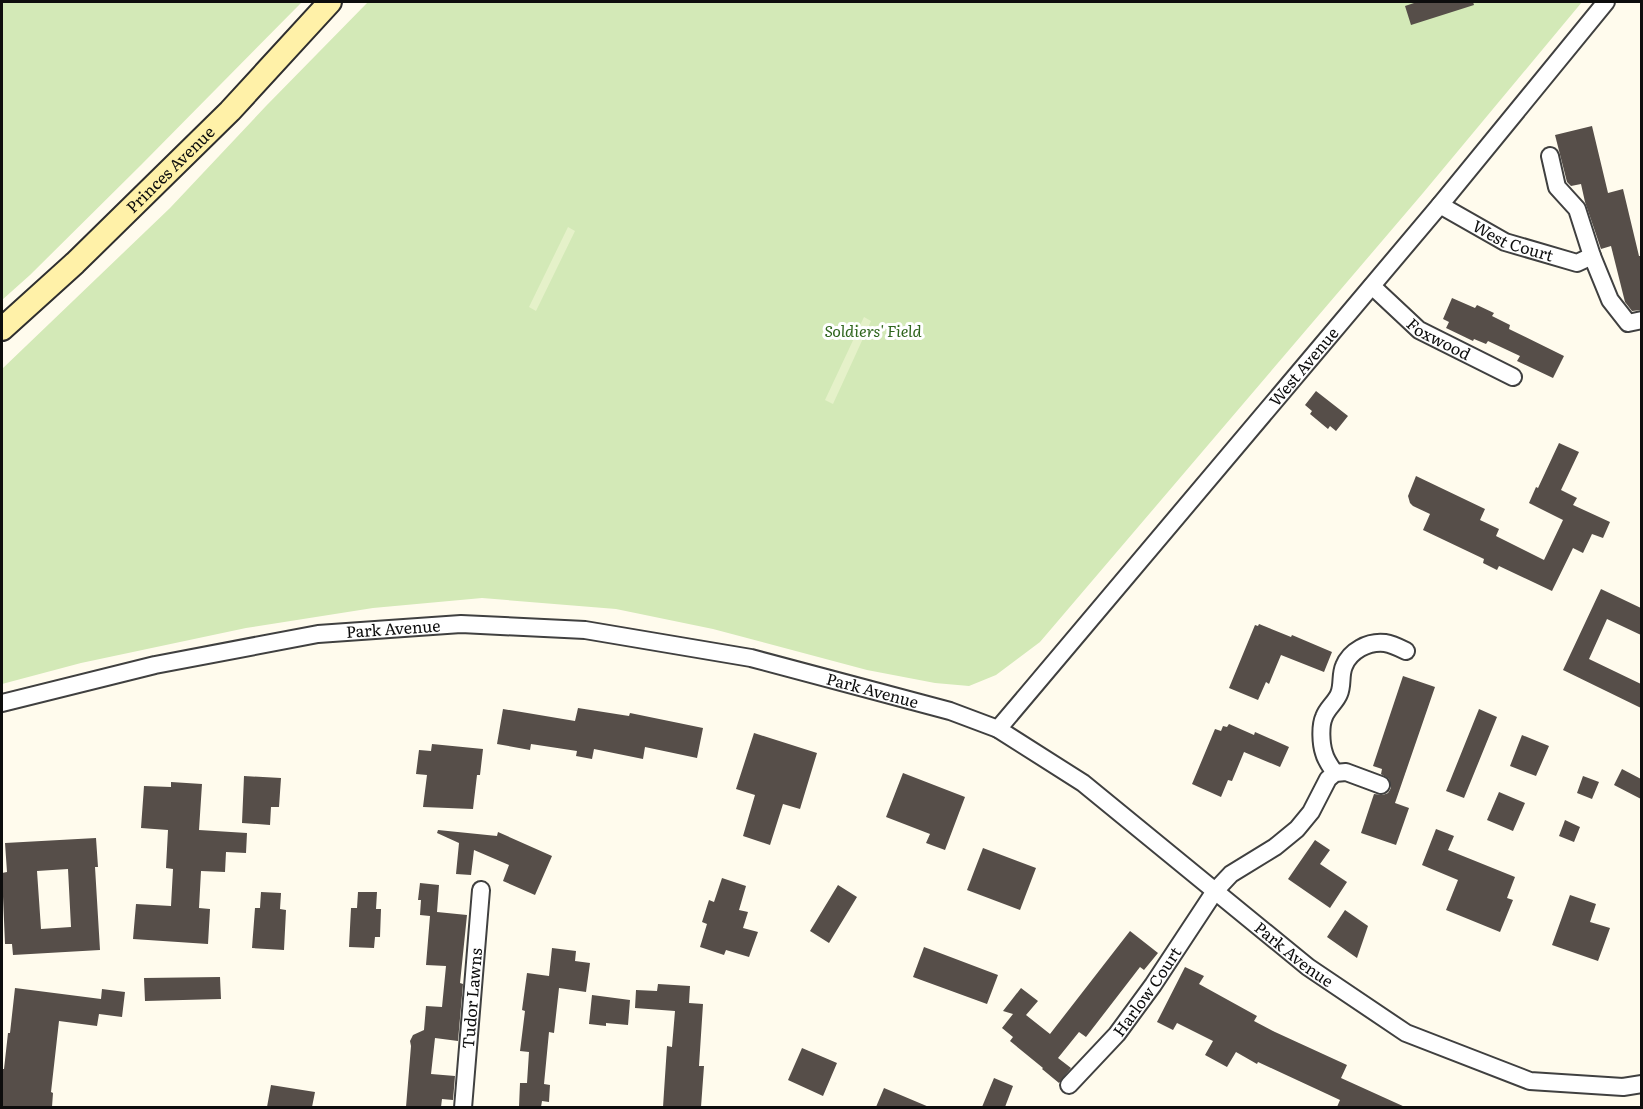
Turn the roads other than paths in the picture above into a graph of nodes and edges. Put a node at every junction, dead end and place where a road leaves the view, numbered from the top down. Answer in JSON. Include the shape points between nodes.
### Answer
{"nodes":[{"id":1,"x":330,"y":2,"type":"edge"},
{"id":2,"x":1606,"y":2,"type":"edge"},
{"id":3,"x":1550,"y":156,"type":"dead end"},
{"id":4,"x":1440,"y":205,"type":"junction"},
{"id":5,"x":1592,"y":256,"type":"junction"},
{"id":6,"x":1372,"y":286,"type":"junction"},
{"id":7,"x":1641,"y":320,"type":"edge"},
{"id":8,"x":2,"y":329,"type":"edge"},
{"id":9,"x":1513,"y":377,"type":"dead end"},
{"id":10,"x":1407,"y":651,"type":"dead end"},
{"id":11,"x":2,"y":703,"type":"edge"},
{"id":12,"x":998,"y":729,"type":"junction"},
{"id":13,"x":1335,"y":773,"type":"junction"},
{"id":14,"x":1381,"y":785,"type":"dead end"},
{"id":15,"x":481,"y":890,"type":"dead end"},
{"id":16,"x":1215,"y":891,"type":"junction"},
{"id":17,"x":1069,"y":1084,"type":"dead end"},
{"id":18,"x":1641,"y":1084,"type":"edge"},
{"id":19,"x":463,"y":1107,"type":"edge"}],
"edges":[{"from":1,"to":8,"type":"street","name":"Princes Avenue","via":[[230,111]]},
{"from":2,"to":4,"type":"street","name":"West Avenue"},
{"from":3,"to":5,"type":"street","via":[[1557,187],[1577,209]]},
{"from":4,"to":5,"type":"street","name":"West Court","via":[[1505,242],[1577,263]]},
{"from":4,"to":6,"type":"street","name":"West Avenue"},
{"from":5,"to":7,"type":"street","via":[[1610,300],[1628,323]]},
{"from":6,"to":9,"type":"street","name":"Foxwood","via":[[1419,330]]},
{"from":6,"to":12,"type":"street","name":"West Avenue"},
{"from":10,"to":13,"type":"street","via":[[1373,642],[1352,654],[1345,664],[1339,694],[1322,725],[1324,752]]},
{"from":11,"to":12,"type":"street","name":"Park Avenue","via":[[155,665],[318,634],[460,624],[585,630],[752,658],[950,711]]},
{"from":12,"to":16,"type":"street","name":"Park Avenue","via":[[1083,783]]},
{"from":13,"to":14,"type":"street","via":[[1346,772]]},
{"from":13,"to":16,"type":"street","name":"Harlow Court","via":[[1297,829],[1275,848],[1231,874]]},
{"from":15,"to":19,"type":"street","name":"Tudor Lawns"},
{"from":16,"to":17,"type":"street","name":"Harlow Court","via":[[1123,1026]]},
{"from":16,"to":18,"type":"street","name":"Park Avenue","via":[[1308,967],[1406,1033],[1530,1081],[1623,1087]]}]}
